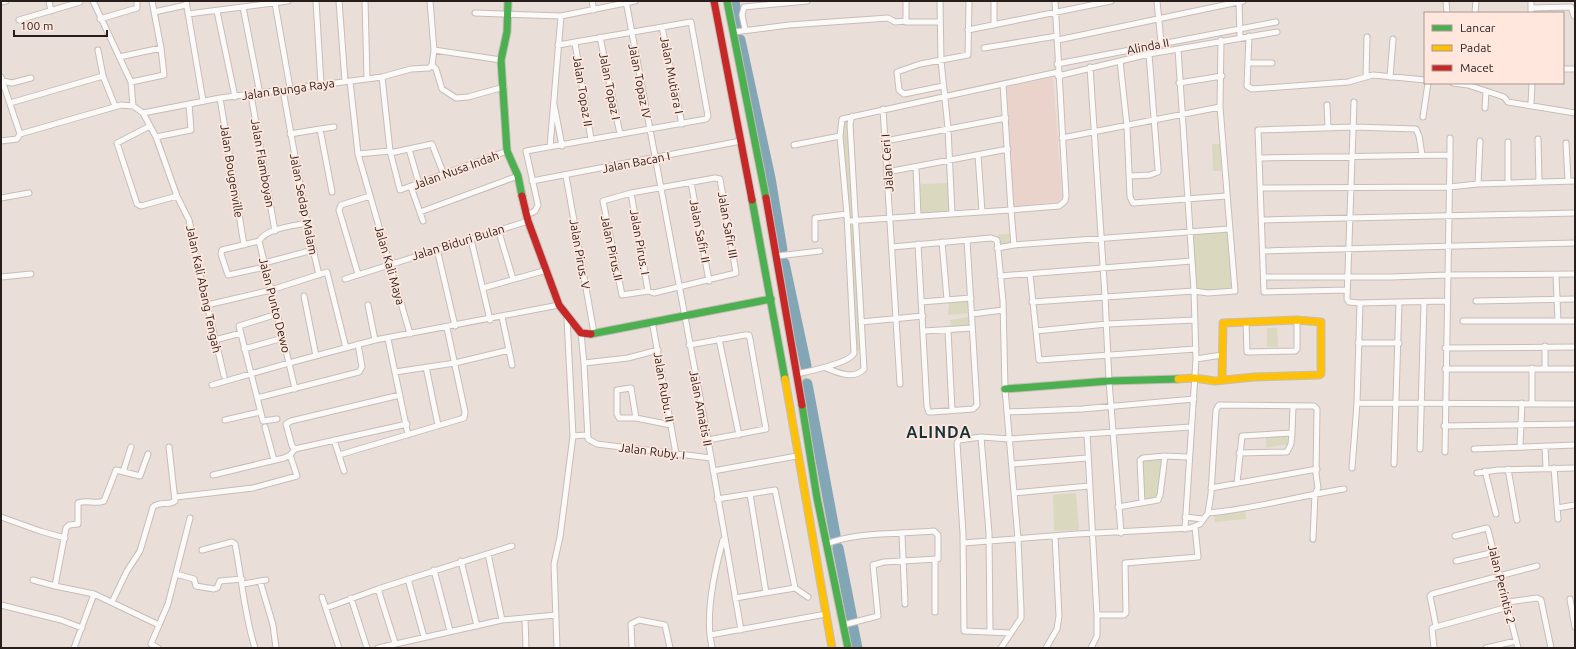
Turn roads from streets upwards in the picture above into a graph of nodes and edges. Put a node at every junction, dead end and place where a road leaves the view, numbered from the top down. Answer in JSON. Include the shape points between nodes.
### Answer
{"nodes":[{"id":1,"x":6,"y":1,"type":"edge"},
{"id":2,"x":49,"y":1,"type":"edge"},
{"id":3,"x":93,"y":1,"type":"edge"},
{"id":4,"x":137,"y":1,"type":"edge"},
{"id":5,"x":152,"y":1,"type":"edge"},
{"id":6,"x":288,"y":1,"type":"edge"},
{"id":7,"x":316,"y":1,"type":"edge"},
{"id":8,"x":339,"y":1,"type":"edge"},
{"id":9,"x":365,"y":1,"type":"edge"},
{"id":10,"x":430,"y":1,"type":"edge"},
{"id":11,"x":508,"y":1,"type":"edge"},
{"id":12,"x":592,"y":1,"type":"edge"},
{"id":13,"x":635,"y":1,"type":"edge"},
{"id":14,"x":714,"y":1,"type":"edge"},
{"id":15,"x":727,"y":1,"type":"edge"},
{"id":16,"x":807,"y":1,"type":"edge"},
{"id":17,"x":906,"y":1,"type":"edge"},
{"id":18,"x":940,"y":1,"type":"edge"},
{"id":19,"x":969,"y":1,"type":"edge"},
{"id":20,"x":994,"y":1,"type":"edge"},
{"id":21,"x":1055,"y":1,"type":"edge"},
{"id":22,"x":1111,"y":1,"type":"edge"},
{"id":23,"x":1157,"y":1,"type":"edge"},
{"id":24,"x":1241,"y":1,"type":"edge"},
{"id":25,"x":1446,"y":1,"type":"edge"},
{"id":26,"x":1476,"y":1,"type":"edge"},
{"id":27,"x":1531,"y":1,"type":"edge"},
{"id":28,"x":1,"y":2,"type":"edge"},
{"id":29,"x":80,"y":2,"type":"dead end"},
{"id":30,"x":626,"y":2,"type":"edge"},
{"id":31,"x":186,"y":3,"type":"edge"},
{"id":32,"x":275,"y":3,"type":"junction"},
{"id":33,"x":243,"y":7,"type":"junction"},
{"id":34,"x":594,"y":10,"type":"junction"},
{"id":35,"x":51,"y":11,"type":"junction"},
{"id":36,"x":217,"y":11,"type":"junction"},
{"id":37,"x":1531,"y":11,"type":"edge"},
{"id":38,"x":154,"y":12,"type":"junction"},
{"id":39,"x":1447,"y":12,"type":"edge"},
{"id":40,"x":1475,"y":12,"type":"edge"},
{"id":41,"x":475,"y":13,"type":"dead end"},
{"id":42,"x":509,"y":13,"type":"junction"},
{"id":43,"x":188,"y":14,"type":"junction"},
{"id":44,"x":1056,"y":14,"type":"junction"},
{"id":45,"x":561,"y":16,"type":"junction"},
{"id":46,"x":1574,"y":16,"type":"dead end"},
{"id":47,"x":100,"y":19,"type":"junction"},
{"id":48,"x":1159,"y":19,"type":"junction"},
{"id":49,"x":19,"y":20,"type":"dead end"},
{"id":50,"x":906,"y":21,"type":"junction"},
{"id":51,"x":940,"y":22,"type":"junction"},
{"id":52,"x":1276,"y":22,"type":"dead end"},
{"id":53,"x":994,"y":24,"type":"junction"},
{"id":54,"x":662,"y":27,"type":"junction"},
{"id":55,"x":1240,"y":28,"type":"junction"},
{"id":56,"x":739,"y":30,"type":"junction"},
{"id":57,"x":968,"y":30,"type":"junction"},
{"id":58,"x":631,"y":32,"type":"junction"},
{"id":59,"x":1277,"y":32,"type":"dead end"},
{"id":60,"x":1249,"y":36,"type":"junction"},
{"id":61,"x":600,"y":37,"type":"junction"},
{"id":62,"x":1240,"y":37,"type":"junction"},
{"id":63,"x":1367,"y":37,"type":"dead end"},
{"id":64,"x":1058,"y":38,"type":"junction"},
{"id":65,"x":1393,"y":39,"type":"dead end"},
{"id":66,"x":1221,"y":40,"type":"junction"},
{"id":67,"x":575,"y":43,"type":"junction"},
{"id":68,"x":1161,"y":43,"type":"junction"},
{"id":69,"x":558,"y":45,"type":"junction"},
{"id":70,"x":161,"y":48,"type":"junction"},
{"id":71,"x":984,"y":48,"type":"dead end"},
{"id":72,"x":1178,"y":49,"type":"junction"},
{"id":73,"x":98,"y":50,"type":"dead end"},
{"id":74,"x":434,"y":50,"type":"junction"},
{"id":75,"x":1149,"y":54,"type":"junction"},
{"id":76,"x":119,"y":57,"type":"junction"},
{"id":77,"x":501,"y":60,"type":"junction"},
{"id":78,"x":941,"y":61,"type":"junction"},
{"id":79,"x":1120,"y":61,"type":"junction"},
{"id":80,"x":1248,"y":63,"type":"junction"},
{"id":81,"x":1272,"y":63,"type":"dead end"},
{"id":82,"x":1058,"y":64,"type":"junction"},
{"id":83,"x":432,"y":65,"type":"junction"},
{"id":84,"x":1090,"y":69,"type":"junction"},
{"id":85,"x":1564,"y":69,"type":"edge"},
{"id":86,"x":1575,"y":69,"type":"edge"},
{"id":87,"x":103,"y":76,"type":"junction"},
{"id":88,"x":1058,"y":76,"type":"junction"},
{"id":89,"x":1222,"y":76,"type":"junction"},
{"id":90,"x":382,"y":77,"type":"junction"},
{"id":91,"x":1366,"y":77,"type":"junction"},
{"id":92,"x":1390,"y":77,"type":"junction"},
{"id":93,"x":31,"y":78,"type":"dead end"},
{"id":94,"x":2,"y":79,"type":"edge"},
{"id":95,"x":367,"y":79,"type":"junction"},
{"id":96,"x":1424,"y":80,"type":"edge"},
{"id":97,"x":347,"y":81,"type":"junction"},
{"id":98,"x":131,"y":82,"type":"junction"},
{"id":99,"x":1179,"y":83,"type":"junction"},
{"id":100,"x":320,"y":84,"type":"junction"},
{"id":101,"x":1003,"y":84,"type":"junction"},
{"id":102,"x":1428,"y":84,"type":"edge"},
{"id":103,"x":1460,"y":84,"type":"edge"},
{"id":104,"x":1532,"y":84,"type":"edge"},
{"id":105,"x":943,"y":86,"type":"junction"},
{"id":106,"x":504,"y":87,"type":"junction"},
{"id":107,"x":290,"y":88,"type":"junction"},
{"id":108,"x":283,"y":90,"type":"junction"},
{"id":109,"x":1486,"y":91,"type":"junction"},
{"id":110,"x":260,"y":94,"type":"junction"},
{"id":111,"x":251,"y":96,"type":"junction"},
{"id":112,"x":944,"y":96,"type":"junction"},
{"id":113,"x":235,"y":97,"type":"junction"},
{"id":114,"x":220,"y":98,"type":"junction"},
{"id":115,"x":203,"y":101,"type":"junction"},
{"id":116,"x":1354,"y":102,"type":"dead end"},
{"id":117,"x":10,"y":103,"type":"junction"},
{"id":118,"x":188,"y":104,"type":"junction"},
{"id":119,"x":554,"y":104,"type":"junction"},
{"id":120,"x":1531,"y":104,"type":"junction"},
{"id":121,"x":1327,"y":105,"type":"dead end"},
{"id":122,"x":115,"y":106,"type":"junction"},
{"id":123,"x":133,"y":106,"type":"junction"},
{"id":124,"x":1220,"y":107,"type":"junction"},
{"id":125,"x":1485,"y":108,"type":"dead end"},
{"id":126,"x":883,"y":109,"type":"junction"},
{"id":127,"x":1575,"y":112,"type":"edge"},
{"id":128,"x":143,"y":113,"type":"junction"},
{"id":129,"x":1183,"y":115,"type":"junction"},
{"id":130,"x":852,"y":116,"type":"junction"},
{"id":131,"x":1423,"y":117,"type":"dead end"},
{"id":132,"x":1006,"y":118,"type":"junction"},
{"id":133,"x":1154,"y":120,"type":"junction"},
{"id":134,"x":682,"y":124,"type":"junction"},
{"id":135,"x":150,"y":126,"type":"junction"},
{"id":136,"x":1127,"y":126,"type":"junction"},
{"id":137,"x":334,"y":127,"type":"dead end"},
{"id":138,"x":1354,"y":127,"type":"junction"},
{"id":139,"x":948,"y":128,"type":"junction"},
{"id":140,"x":1328,"y":128,"type":"junction"},
{"id":141,"x":320,"y":129,"type":"junction"},
{"id":142,"x":649,"y":130,"type":"junction"},
{"id":143,"x":1096,"y":132,"type":"junction"},
{"id":144,"x":20,"y":134,"type":"junction"},
{"id":145,"x":290,"y":134,"type":"junction"},
{"id":146,"x":620,"y":134,"type":"junction"},
{"id":147,"x":840,"y":136,"type":"junction"},
{"id":148,"x":156,"y":138,"type":"junction"},
{"id":149,"x":1062,"y":138,"type":"junction"},
{"id":150,"x":1450,"y":138,"type":"dead end"},
{"id":151,"x":591,"y":139,"type":"junction"},
{"id":152,"x":1538,"y":139,"type":"dead end"},
{"id":153,"x":1480,"y":140,"type":"dead end"},
{"id":154,"x":1,"y":141,"type":"edge"},
{"id":155,"x":741,"y":141,"type":"junction"},
{"id":156,"x":885,"y":141,"type":"junction"},
{"id":157,"x":1508,"y":142,"type":"dead end"},
{"id":158,"x":1566,"y":143,"type":"dead end"},
{"id":159,"x":794,"y":144,"type":"dead end"},
{"id":160,"x":562,"y":146,"type":"junction"},
{"id":161,"x":550,"y":147,"type":"junction"},
{"id":162,"x":409,"y":149,"type":"junction"},
{"id":163,"x":1008,"y":149,"type":"junction"},
{"id":164,"x":390,"y":152,"type":"junction"},
{"id":165,"x":507,"y":152,"type":"junction"},
{"id":166,"x":358,"y":154,"type":"junction"},
{"id":167,"x":978,"y":155,"type":"junction"},
{"id":168,"x":1422,"y":155,"type":"junction"},
{"id":169,"x":1450,"y":155,"type":"junction"},
{"id":170,"x":1353,"y":157,"type":"junction"},
{"id":171,"x":655,"y":158,"type":"junction"},
{"id":172,"x":1260,"y":158,"type":"junction"},
{"id":173,"x":950,"y":161,"type":"junction"},
{"id":174,"x":916,"y":167,"type":"junction"},
{"id":175,"x":887,"y":172,"type":"junction"},
{"id":176,"x":444,"y":175,"type":"junction"},
{"id":177,"x":518,"y":176,"type":"junction"},
{"id":178,"x":566,"y":176,"type":"junction"},
{"id":179,"x":1130,"y":176,"type":"junction"},
{"id":180,"x":532,"y":181,"type":"junction"},
{"id":181,"x":1568,"y":181,"type":"junction"},
{"id":182,"x":1575,"y":181,"type":"edge"},
{"id":183,"x":691,"y":182,"type":"junction"},
{"id":184,"x":1539,"y":182,"type":"junction"},
{"id":185,"x":1508,"y":183,"type":"junction"},
{"id":186,"x":418,"y":184,"type":"junction"},
{"id":187,"x":1478,"y":184,"type":"junction"},
{"id":188,"x":411,"y":187,"type":"junction"},
{"id":189,"x":660,"y":187,"type":"junction"},
{"id":190,"x":1351,"y":187,"type":"junction"},
{"id":191,"x":1449,"y":187,"type":"junction"},
{"id":192,"x":1261,"y":188,"type":"junction"},
{"id":193,"x":332,"y":192,"type":"dead end"},
{"id":194,"x":29,"y":193,"type":"dead end"},
{"id":195,"x":631,"y":193,"type":"junction"},
{"id":196,"x":177,"y":196,"type":"junction"},
{"id":197,"x":370,"y":196,"type":"junction"},
{"id":198,"x":1226,"y":196,"type":"junction"},
{"id":199,"x":1,"y":198,"type":"edge"},
{"id":200,"x":1188,"y":198,"type":"junction"},
{"id":201,"x":602,"y":201,"type":"joint"},
{"id":202,"x":1011,"y":210,"type":"junction"},
{"id":203,"x":420,"y":212,"type":"junction"},
{"id":204,"x":982,"y":212,"type":"junction"},
{"id":205,"x":1575,"y":213,"type":"edge"},
{"id":206,"x":847,"y":214,"type":"junction"},
{"id":207,"x":952,"y":214,"type":"junction"},
{"id":208,"x":529,"y":216,"type":"junction"},
{"id":209,"x":918,"y":216,"type":"junction"},
{"id":210,"x":1449,"y":216,"type":"junction"},
{"id":211,"x":891,"y":218,"type":"junction"},
{"id":212,"x":1349,"y":219,"type":"junction"},
{"id":213,"x":423,"y":220,"type":"dead end"},
{"id":214,"x":856,"y":220,"type":"junction"},
{"id":215,"x":1262,"y":220,"type":"junction"},
{"id":216,"x":847,"y":221,"type":"junction"},
{"id":217,"x":307,"y":223,"type":"junction"},
{"id":218,"x":498,"y":229,"type":"junction"},
{"id":219,"x":1229,"y":229,"type":"junction"},
{"id":220,"x":275,"y":231,"type":"junction"},
{"id":221,"x":1189,"y":232,"type":"junction"},
{"id":222,"x":1101,"y":237,"type":"junction"},
{"id":223,"x":471,"y":239,"type":"junction"},
{"id":224,"x":816,"y":239,"type":"dead end"},
{"id":225,"x":967,"y":240,"type":"junction"},
{"id":226,"x":259,"y":241,"type":"junction"},
{"id":227,"x":942,"y":242,"type":"junction"},
{"id":228,"x":1575,"y":243,"type":"edge"},
{"id":229,"x":244,"y":244,"type":"junction"},
{"id":230,"x":918,"y":244,"type":"junction"},
{"id":231,"x":1014,"y":245,"type":"junction"},
{"id":232,"x":1449,"y":246,"type":"junction"},
{"id":233,"x":892,"y":247,"type":"junction"},
{"id":234,"x":997,"y":248,"type":"junction"},
{"id":235,"x":437,"y":249,"type":"junction"},
{"id":236,"x":1348,"y":249,"type":"junction"},
{"id":237,"x":313,"y":250,"type":"junction"},
{"id":238,"x":820,"y":251,"type":"dead end"},
{"id":239,"x":1263,"y":251,"type":"junction"},
{"id":240,"x":779,"y":256,"type":"junction"},
{"id":241,"x":1192,"y":262,"type":"junction"},
{"id":242,"x":389,"y":264,"type":"junction"},
{"id":243,"x":265,"y":265,"type":"junction"},
{"id":244,"x":1103,"y":268,"type":"junction"},
{"id":245,"x":547,"y":270,"type":"junction"},
{"id":246,"x":31,"y":274,"type":"dead end"},
{"id":247,"x":319,"y":274,"type":"junction"},
{"id":248,"x":358,"y":274,"type":"junction"},
{"id":249,"x":1030,"y":274,"type":"junction"},
{"id":250,"x":1575,"y":274,"type":"edge"},
{"id":251,"x":1447,"y":275,"type":"junction"},
{"id":252,"x":1556,"y":275,"type":"junction"},
{"id":253,"x":1000,"y":276,"type":"junction"},
{"id":254,"x":1,"y":277,"type":"edge"},
{"id":255,"x":1264,"y":277,"type":"junction"},
{"id":256,"x":1347,"y":277,"type":"junction"},
{"id":257,"x":345,"y":278,"type":"dead end"},
{"id":258,"x":513,"y":279,"type":"junction"},
{"id":259,"x":709,"y":281,"type":"junction"},
{"id":260,"x":678,"y":287,"type":"junction"},
{"id":261,"x":483,"y":288,"type":"junction"},
{"id":262,"x":271,"y":290,"type":"junction"},
{"id":263,"x":1347,"y":290,"type":"junction"},
{"id":264,"x":648,"y":291,"type":"junction"},
{"id":265,"x":1194,"y":291,"type":"junction"},
{"id":266,"x":622,"y":295,"type":"joint"},
{"id":267,"x":304,"y":296,"type":"dead end"},
{"id":268,"x":1105,"y":296,"type":"junction"},
{"id":269,"x":971,"y":298,"type":"junction"},
{"id":270,"x":771,"y":299,"type":"junction"},
{"id":271,"x":947,"y":299,"type":"junction"},
{"id":272,"x":1575,"y":299,"type":"edge"},
{"id":273,"x":1557,"y":300,"type":"junction"},
{"id":274,"x":1446,"y":301,"type":"junction"},
{"id":275,"x":1476,"y":301,"type":"dead end"},
{"id":276,"x":922,"y":302,"type":"junction"},
{"id":277,"x":1032,"y":302,"type":"junction"},
{"id":278,"x":1399,"y":302,"type":"junction"},
{"id":279,"x":1424,"y":302,"type":"junction"},
{"id":280,"x":1360,"y":303,"type":"junction"},
{"id":281,"x":207,"y":305,"type":"junction"},
{"id":282,"x":368,"y":305,"type":"dead end"},
{"id":283,"x":560,"y":305,"type":"junction"},
{"id":284,"x":1003,"y":310,"type":"junction"},
{"id":285,"x":277,"y":314,"type":"junction"},
{"id":286,"x":684,"y":314,"type":"junction"},
{"id":287,"x":972,"y":314,"type":"junction"},
{"id":288,"x":923,"y":316,"type":"junction"},
{"id":289,"x":502,"y":317,"type":"junction"},
{"id":290,"x":567,"y":318,"type":"junction"},
{"id":291,"x":896,"y":319,"type":"junction"},
{"id":292,"x":490,"y":320,"type":"junction"},
{"id":293,"x":1195,"y":320,"type":"junction"},
{"id":294,"x":1297,"y":320,"type":"junction"},
{"id":295,"x":652,"y":321,"type":"junction"},
{"id":296,"x":1463,"y":321,"type":"dead end"},
{"id":297,"x":1558,"y":321,"type":"junction"},
{"id":298,"x":1575,"y":321,"type":"edge"},
{"id":299,"x":861,"y":322,"type":"junction"},
{"id":300,"x":1246,"y":322,"type":"junction"},
{"id":301,"x":1107,"y":324,"type":"junction"},
{"id":302,"x":455,"y":326,"type":"junction"},
{"id":303,"x":447,"y":328,"type":"junction"},
{"id":304,"x":972,"y":328,"type":"junction"},
{"id":305,"x":948,"y":330,"type":"junction"},
{"id":306,"x":924,"y":331,"type":"junction"},
{"id":307,"x":1036,"y":331,"type":"junction"},
{"id":308,"x":241,"y":333,"type":"junction"},
{"id":309,"x":581,"y":333,"type":"junction"},
{"id":310,"x":594,"y":333,"type":"junction"},
{"id":311,"x":410,"y":334,"type":"junction"},
{"id":312,"x":283,"y":338,"type":"junction"},
{"id":313,"x":388,"y":339,"type":"junction"},
{"id":314,"x":719,"y":339,"type":"junction"},
{"id":315,"x":215,"y":340,"type":"junction"},
{"id":316,"x":376,"y":340,"type":"junction"},
{"id":317,"x":1399,"y":342,"type":"junction"},
{"id":318,"x":1358,"y":343,"type":"junction"},
{"id":319,"x":358,"y":344,"type":"junction"},
{"id":320,"x":689,"y":345,"type":"junction"},
{"id":321,"x":1545,"y":346,"type":"junction"},
{"id":322,"x":1575,"y":347,"type":"edge"},
{"id":323,"x":346,"y":348,"type":"junction"},
{"id":324,"x":1445,"y":348,"type":"junction"},
{"id":325,"x":1196,"y":349,"type":"junction"},
{"id":326,"x":244,"y":350,"type":"junction"},
{"id":327,"x":509,"y":350,"type":"junction"},
{"id":328,"x":658,"y":350,"type":"junction"},
{"id":329,"x":1108,"y":354,"type":"junction"},
{"id":330,"x":1222,"y":355,"type":"junction"},
{"id":331,"x":316,"y":356,"type":"junction"},
{"id":332,"x":1196,"y":359,"type":"junction"},
{"id":333,"x":289,"y":363,"type":"junction"},
{"id":334,"x":455,"y":363,"type":"junction"},
{"id":335,"x":584,"y":363,"type":"junction"},
{"id":336,"x":512,"y":365,"type":"dead end"},
{"id":337,"x":426,"y":367,"type":"junction"},
{"id":338,"x":826,"y":368,"type":"junction"},
{"id":339,"x":1532,"y":368,"type":"junction"},
{"id":340,"x":1545,"y":368,"type":"junction"},
{"id":341,"x":1575,"y":368,"type":"edge"},
{"id":342,"x":1445,"y":369,"type":"junction"},
{"id":343,"x":395,"y":372,"type":"junction"},
{"id":344,"x":251,"y":374,"type":"junction"},
{"id":345,"x":797,"y":374,"type":"junction"},
{"id":346,"x":224,"y":376,"type":"dead end"},
{"id":347,"x":1194,"y":378,"type":"junction"},
{"id":348,"x":1222,"y":380,"type":"junction"},
{"id":349,"x":1109,"y":381,"type":"junction"},
{"id":350,"x":900,"y":384,"type":"dead end"},
{"id":351,"x":212,"y":385,"type":"dead end"},
{"id":352,"x":295,"y":389,"type":"junction"},
{"id":353,"x":1005,"y":389,"type":"junction"},
{"id":354,"x":400,"y":396,"type":"junction"},
{"id":355,"x":257,"y":398,"type":"junction"},
{"id":356,"x":1194,"y":399,"type":"junction"},
{"id":357,"x":1357,"y":403,"type":"junction"},
{"id":358,"x":1522,"y":403,"type":"junction"},
{"id":359,"x":1532,"y":403,"type":"junction"},
{"id":360,"x":1397,"y":404,"type":"junction"},
{"id":361,"x":1422,"y":404,"type":"junction"},
{"id":362,"x":1444,"y":404,"type":"junction"},
{"id":363,"x":1575,"y":404,"type":"edge"},
{"id":364,"x":1293,"y":406,"type":"junction"},
{"id":365,"x":1111,"y":407,"type":"junction"},
{"id":366,"x":952,"y":410,"type":"junction"},
{"id":367,"x":260,"y":412,"type":"junction"},
{"id":368,"x":1008,"y":412,"type":"junction"},
{"id":369,"x":636,"y":418,"type":"junction"},
{"id":370,"x":277,"y":419,"type":"dead end"},
{"id":371,"x":225,"y":420,"type":"dead end"},
{"id":372,"x":407,"y":424,"type":"junction"},
{"id":373,"x":1575,"y":424,"type":"edge"},
{"id":374,"x":438,"y":425,"type":"junction"},
{"id":375,"x":671,"y":425,"type":"junction"},
{"id":376,"x":1520,"y":425,"type":"junction"},
{"id":377,"x":1444,"y":426,"type":"junction"},
{"id":378,"x":1191,"y":427,"type":"junction"},
{"id":379,"x":265,"y":428,"type":"dead end"},
{"id":380,"x":1112,"y":431,"type":"junction"},
{"id":381,"x":1292,"y":433,"type":"junction"},
{"id":382,"x":739,"y":434,"type":"junction"},
{"id":383,"x":1087,"y":434,"type":"junction"},
{"id":384,"x":408,"y":435,"type":"junction"},
{"id":385,"x":586,"y":435,"type":"junction"},
{"id":386,"x":573,"y":436,"type":"junction"},
{"id":387,"x":981,"y":437,"type":"junction"},
{"id":388,"x":1010,"y":439,"type":"junction"},
{"id":389,"x":334,"y":440,"type":"junction"},
{"id":390,"x":708,"y":440,"type":"junction"},
{"id":391,"x":1575,"y":445,"type":"edge"},
{"id":392,"x":1520,"y":446,"type":"junction"},
{"id":393,"x":1545,"y":446,"type":"junction"},
{"id":394,"x":131,"y":447,"type":"dead end"},
{"id":395,"x":169,"y":447,"type":"dead end"},
{"id":396,"x":295,"y":449,"type":"junction"},
{"id":397,"x":1420,"y":449,"type":"dead end"},
{"id":398,"x":1474,"y":449,"type":"dead end"},
{"id":399,"x":1239,"y":452,"type":"junction"},
{"id":400,"x":1445,"y":452,"type":"dead end"},
{"id":401,"x":148,"y":454,"type":"dead end"},
{"id":402,"x":676,"y":454,"type":"junction"},
{"id":403,"x":290,"y":455,"type":"junction"},
{"id":404,"x":339,"y":455,"type":"junction"},
{"id":405,"x":797,"y":456,"type":"junction"},
{"id":406,"x":1165,"y":456,"type":"junction"},
{"id":407,"x":1188,"y":457,"type":"junction"},
{"id":408,"x":710,"y":458,"type":"junction"},
{"id":409,"x":1087,"y":458,"type":"junction"},
{"id":410,"x":274,"y":460,"type":"junction"},
{"id":411,"x":1012,"y":464,"type":"junction"},
{"id":412,"x":1394,"y":464,"type":"dead end"},
{"id":413,"x":1352,"y":468,"type":"dead end"},
{"id":414,"x":1546,"y":468,"type":"junction"},
{"id":415,"x":1554,"y":468,"type":"junction"},
{"id":416,"x":1575,"y":468,"type":"edge"},
{"id":417,"x":1316,"y":469,"type":"junction"},
{"id":418,"x":1508,"y":469,"type":"junction"},
{"id":419,"x":344,"y":471,"type":"dead end"},
{"id":420,"x":1486,"y":471,"type":"junction"},
{"id":421,"x":123,"y":472,"type":"junction"},
{"id":422,"x":713,"y":472,"type":"junction"},
{"id":423,"x":1477,"y":473,"type":"dead end"},
{"id":424,"x":213,"y":475,"type":"dead end"},
{"id":425,"x":1237,"y":483,"type":"junction"},
{"id":426,"x":1089,"y":486,"type":"junction"},
{"id":427,"x":1211,"y":488,"type":"junction"},
{"id":428,"x":1344,"y":489,"type":"dead end"},
{"id":429,"x":1014,"y":493,"type":"junction"},
{"id":430,"x":750,"y":494,"type":"junction"},
{"id":431,"x":1315,"y":494,"type":"junction"},
{"id":432,"x":176,"y":497,"type":"junction"},
{"id":433,"x":717,"y":499,"type":"junction"},
{"id":434,"x":1142,"y":503,"type":"junction"},
{"id":435,"x":1575,"y":505,"type":"edge"},
{"id":436,"x":1118,"y":507,"type":"junction"},
{"id":437,"x":1557,"y":508,"type":"junction"},
{"id":438,"x":1208,"y":512,"type":"junction"},
{"id":439,"x":1496,"y":514,"type":"dead end"},
{"id":440,"x":1,"y":517,"type":"edge"},
{"id":441,"x":1185,"y":517,"type":"junction"},
{"id":442,"x":190,"y":518,"type":"dead end"},
{"id":443,"x":1203,"y":519,"type":"junction"},
{"id":444,"x":1558,"y":519,"type":"dead end"},
{"id":445,"x":1517,"y":520,"type":"dead end"},
{"id":446,"x":1195,"y":527,"type":"junction"},
{"id":447,"x":1185,"y":529,"type":"junction"},
{"id":448,"x":1121,"y":533,"type":"junction"},
{"id":449,"x":902,"y":534,"type":"junction"},
{"id":450,"x":1093,"y":534,"type":"junction"},
{"id":451,"x":1055,"y":536,"type":"junction"},
{"id":452,"x":1455,"y":536,"type":"dead end"},
{"id":453,"x":724,"y":537,"type":"junction"},
{"id":454,"x":65,"y":538,"type":"junction"},
{"id":455,"x":1018,"y":539,"type":"junction"},
{"id":456,"x":1313,"y":539,"type":"dead end"},
{"id":457,"x":989,"y":541,"type":"junction"},
{"id":458,"x":829,"y":543,"type":"junction"},
{"id":459,"x":963,"y":543,"type":"junction"},
{"id":460,"x":512,"y":546,"type":"dead end"},
{"id":461,"x":202,"y":550,"type":"dead end"},
{"id":462,"x":1495,"y":552,"type":"junction"},
{"id":463,"x":488,"y":554,"type":"junction"},
{"id":464,"x":935,"y":559,"type":"junction"},
{"id":465,"x":461,"y":561,"type":"junction"},
{"id":466,"x":1456,"y":561,"type":"dead end"},
{"id":467,"x":904,"y":562,"type":"junction"},
{"id":468,"x":1537,"y":566,"type":"dead end"},
{"id":469,"x":434,"y":570,"type":"junction"},
{"id":470,"x":176,"y":574,"type":"junction"},
{"id":471,"x":1500,"y":576,"type":"junction"},
{"id":472,"x":408,"y":579,"type":"junction"},
{"id":473,"x":33,"y":580,"type":"dead end"},
{"id":474,"x":266,"y":580,"type":"dead end"},
{"id":475,"x":260,"y":581,"type":"junction"},
{"id":476,"x":242,"y":582,"type":"junction"},
{"id":477,"x":55,"y":586,"type":"junction"},
{"id":478,"x":795,"y":588,"type":"junction"},
{"id":479,"x":378,"y":589,"type":"junction"},
{"id":480,"x":766,"y":593,"type":"junction"},
{"id":481,"x":94,"y":594,"type":"junction"},
{"id":482,"x":322,"y":597,"type":"dead end"},
{"id":483,"x":808,"y":597,"type":"dead end"},
{"id":484,"x":351,"y":598,"type":"junction"},
{"id":485,"x":735,"y":598,"type":"junction"},
{"id":486,"x":1570,"y":598,"type":"dead end"},
{"id":487,"x":112,"y":602,"type":"junction"},
{"id":488,"x":905,"y":604,"type":"dead end"},
{"id":489,"x":1,"y":605,"type":"edge"},
{"id":490,"x":1508,"y":605,"type":"junction"},
{"id":491,"x":326,"y":608,"type":"junction"},
{"id":492,"x":935,"y":612,"type":"dead end"},
{"id":493,"x":826,"y":614,"type":"junction"},
{"id":494,"x":1574,"y":614,"type":"edge"},
{"id":495,"x":556,"y":615,"type":"junction"},
{"id":496,"x":1097,"y":615,"type":"junction"},
{"id":497,"x":524,"y":618,"type":"junction"},
{"id":498,"x":502,"y":620,"type":"junction"},
{"id":499,"x":844,"y":624,"type":"junction"},
{"id":500,"x":159,"y":625,"type":"junction"},
{"id":501,"x":477,"y":626,"type":"junction"},
{"id":502,"x":1436,"y":626,"type":"junction"},
{"id":503,"x":1575,"y":627,"type":"edge"},
{"id":504,"x":82,"y":628,"type":"junction"},
{"id":505,"x":741,"y":630,"type":"junction"},
{"id":506,"x":450,"y":631,"type":"junction"},
{"id":507,"x":990,"y":631,"type":"junction"},
{"id":508,"x":1011,"y":633,"type":"junction"},
{"id":509,"x":710,"y":635,"type":"junction"},
{"id":510,"x":424,"y":637,"type":"junction"},
{"id":511,"x":1516,"y":641,"type":"junction"},
{"id":512,"x":395,"y":643,"type":"junction"},
{"id":513,"x":74,"y":648,"type":"edge"},
{"id":514,"x":158,"y":648,"type":"edge"},
{"id":515,"x":255,"y":648,"type":"edge"},
{"id":516,"x":276,"y":648,"type":"edge"},
{"id":517,"x":339,"y":648,"type":"edge"},
{"id":518,"x":367,"y":648,"type":"edge"},
{"id":519,"x":378,"y":648,"type":"edge"},
{"id":520,"x":526,"y":648,"type":"edge"},
{"id":521,"x":557,"y":648,"type":"edge"},
{"id":522,"x":632,"y":648,"type":"edge"},
{"id":523,"x":670,"y":648,"type":"edge"},
{"id":524,"x":712,"y":648,"type":"edge"},
{"id":525,"x":832,"y":648,"type":"edge"},
{"id":526,"x":848,"y":648,"type":"edge"},
{"id":527,"x":1002,"y":648,"type":"edge"},
{"id":528,"x":1046,"y":648,"type":"edge"},
{"id":529,"x":1091,"y":648,"type":"edge"},
{"id":530,"x":1434,"y":648,"type":"edge"},
{"id":531,"x":1489,"y":648,"type":"edge"},
{"id":532,"x":1518,"y":648,"type":"edge"},
{"id":533,"x":1551,"y":648,"type":"edge"}],
"edges":[{"from":1,"to":28,"type":"street"},
{"from":2,"to":35,"type":"street"},
{"from":3,"to":47,"type":"street"},
{"from":4,"to":47,"type":"street","via":[[137,8]]},
{"from":5,"to":38,"type":"street"},
{"from":6,"to":32,"type":"street"},
{"from":7,"to":100,"type":"street"},
{"from":8,"to":97,"type":"street","name":"Jalan Kali Maya"},
{"from":9,"to":95,"type":"street"},
{"from":10,"to":74,"type":"street"},
{"from":11,"to":42,"type":"street"},
{"from":12,"to":34,"type":"street"},
{"from":13,"to":30,"type":"street"},
{"from":14,"to":155,"type":"street"},
{"from":15,"to":56,"type":"street"},
{"from":16,"to":56,"type":"street","via":[[744,7]]},
{"from":17,"to":50,"type":"street"},
{"from":18,"to":51,"type":"street"},
{"from":19,"to":57,"type":"street"},
{"from":20,"to":53,"type":"street"},
{"from":21,"to":44,"type":"street"},
{"from":22,"to":44,"type":"street"},
{"from":23,"to":48,"type":"street"},
{"from":24,"to":48,"type":"street","name":"Alinda II"},
{"from":24,"to":55,"type":"street"},
{"from":25,"to":39,"type":"street"},
{"from":26,"to":40,"type":"street"},
{"from":27,"to":37,"type":"street"},
{"from":29,"to":35,"type":"street"},
{"from":30,"to":34,"type":"street"},
{"from":30,"to":58,"type":"street","name":"Jalan Topaz IV"},
{"from":31,"to":38,"type":"street"},
{"from":31,"to":43,"type":"street"},
{"from":32,"to":33,"type":"street"},
{"from":32,"to":107,"type":"street"},
{"from":33,"to":36,"type":"street"},
{"from":33,"to":110,"type":"street"},
{"from":34,"to":45,"type":"street"},
{"from":35,"to":49,"type":"street"},
{"from":36,"to":43,"type":"street"},
{"from":36,"to":113,"type":"street"},
{"from":37,"to":46,"type":"street","via":[[1571,7]]},
{"from":38,"to":70,"type":"street"},
{"from":41,"to":42,"type":"street"},
{"from":42,"to":45,"type":"street"},
{"from":42,"to":77,"type":"street","via":[[508,32]]},
{"from":43,"to":115,"type":"street"},
{"from":44,"to":53,"type":"street"},
{"from":44,"to":64,"type":"street"},
{"from":45,"to":69,"type":"street"},
{"from":47,"to":76,"type":"street"},
{"from":48,"to":64,"type":"street","name":"Alinda II"},
{"from":48,"to":68,"type":"street"},
{"from":50,"to":51,"type":"street"},
{"from":50,"to":56,"type":"street","via":[[895,22],[888,18]]},
{"from":51,"to":78,"type":"street"},
{"from":52,"to":55,"type":"street","name":"Alinda II"},
{"from":53,"to":57,"type":"street"},
{"from":54,"to":58,"type":"street"},
{"from":54,"to":134,"type":"street","name":"Jalan Mutiara I"},
{"from":54,"to":134,"type":"street","via":[[689,22],[692,25],[708,116],[706,119]]},
{"from":55,"to":62,"type":"street"},
{"from":55,"to":68,"type":"street","name":"Alinda II"},
{"from":56,"to":240,"type":"street"},
{"from":57,"to":78,"type":"street","via":[[968,55]]},
{"from":58,"to":61,"type":"street","name":"Jalan Topaz IV"},
{"from":58,"to":142,"type":"street","name":"Jalan Topaz IV"},
{"from":59,"to":60,"type":"street"},
{"from":60,"to":62,"type":"street"},
{"from":60,"to":80,"type":"street"},
{"from":61,"to":67,"type":"street","name":"Jalan Topaz IV"},
{"from":61,"to":146,"type":"street","name":"Jalan Topaz I"},
{"from":62,"to":66,"type":"street"},
{"from":63,"to":91,"type":"street"},
{"from":64,"to":71,"type":"street","name":"Alinda II"},
{"from":64,"to":82,"type":"street"},
{"from":65,"to":92,"type":"street"},
{"from":66,"to":72,"type":"street"},
{"from":66,"to":89,"type":"street"},
{"from":67,"to":69,"type":"street","name":"Jalan Topaz IV"},
{"from":67,"to":151,"type":"street","name":"Jalan Topaz II"},
{"from":68,"to":82,"type":"street","name":"Alinda II"},
{"from":69,"to":119,"type":"street"},
{"from":70,"to":76,"type":"street"},
{"from":70,"to":98,"type":"street","via":[[164,75]]},
{"from":72,"to":75,"type":"street"},
{"from":72,"to":99,"type":"street"},
{"from":73,"to":87,"type":"street"},
{"from":74,"to":77,"type":"street"},
{"from":74,"to":83,"type":"street"},
{"from":75,"to":79,"type":"street"},
{"from":75,"to":133,"type":"street"},
{"from":76,"to":98,"type":"street"},
{"from":77,"to":106,"type":"street"},
{"from":78,"to":105,"type":"street"},
{"from":78,"to":105,"type":"street","via":[[920,64],[897,72],[899,90],[904,94]]},
{"from":79,"to":84,"type":"street"},
{"from":79,"to":136,"type":"street"},
{"from":80,"to":81,"type":"street"},
{"from":80,"to":91,"type":"street","via":[[1247,86],[1252,89],[1339,83]]},
{"from":82,"to":88,"type":"street"},
{"from":83,"to":90,"type":"street","name":"Jalan Bunga Raya","via":[[429,68],[411,69]]},
{"from":83,"to":106,"type":"street","via":[[436,69],[442,89],[456,98]]},
{"from":84,"to":88,"type":"street"},
{"from":84,"to":143,"type":"street"},
{"from":85,"to":86,"type":"street"},
{"from":87,"to":117,"type":"street"},
{"from":87,"to":122,"type":"street"},
{"from":88,"to":101,"type":"street"},
{"from":88,"to":149,"type":"street"},
{"from":89,"to":99,"type":"street"},
{"from":89,"to":124,"type":"street"},
{"from":90,"to":95,"type":"street","name":"Jalan Bunga Raya"},
{"from":90,"to":164,"type":"street","name":"Jalan Nusa Indah"},
{"from":91,"to":92,"type":"street"},
{"from":92,"to":96,"type":"street"},
{"from":93,"to":94,"type":"street","via":[[12,83]]},
{"from":94,"to":117,"type":"street"},
{"from":95,"to":97,"type":"street","name":"Jalan Bunga Raya"},
{"from":97,"to":100,"type":"street","name":"Jalan Bunga Raya"},
{"from":97,"to":166,"type":"street","name":"Jalan Kali Maya"},
{"from":98,"to":123,"type":"street"},
{"from":99,"to":129,"type":"street"},
{"from":100,"to":107,"type":"street","name":"Jalan Bunga Raya"},
{"from":101,"to":112,"type":"street"},
{"from":101,"to":132,"type":"street"},
{"from":102,"to":131,"type":"street"},
{"from":103,"to":109,"type":"street"},
{"from":104,"to":120,"type":"street"},
{"from":105,"to":112,"type":"street"},
{"from":106,"to":165,"type":"street"},
{"from":107,"to":108,"type":"street","name":"Jalan Bunga Raya"},
{"from":108,"to":110,"type":"street","name":"Jalan Bunga Raya"},
{"from":108,"to":145,"type":"street","name":"Jalan Sedap Malam"},
{"from":109,"to":120,"type":"street","via":[[1504,97],[1508,102]]},
{"from":109,"to":125,"type":"street"},
{"from":110,"to":111,"type":"street","name":"Jalan Bunga Raya"},
{"from":111,"to":113,"type":"street","name":"Jalan Bunga Raya"},
{"from":111,"to":220,"type":"street","name":"Jalan Flamboyan"},
{"from":112,"to":126,"type":"street"},
{"from":112,"to":139,"type":"street"},
{"from":113,"to":114,"type":"street","name":"Jalan Bunga Raya"},
{"from":114,"to":115,"type":"street","name":"Jalan Bunga Raya"},
{"from":114,"to":229,"type":"street","name":"Jalan Bougenville"},
{"from":115,"to":118,"type":"street","name":"Jalan Bunga Raya"},
{"from":116,"to":138,"type":"street"},
{"from":117,"to":144,"type":"street"},
{"from":118,"to":128,"type":"street","name":"Jalan Bunga Raya"},
{"from":118,"to":148,"type":"street","via":[[191,130]]},
{"from":119,"to":160,"type":"street"},
{"from":119,"to":161,"type":"street"},
{"from":120,"to":127,"type":"street"},
{"from":121,"to":140,"type":"street"},
{"from":122,"to":123,"type":"street"},
{"from":122,"to":144,"type":"street"},
{"from":123,"to":128,"type":"street","name":"Jalan Kali Abang Tengah"},
{"from":124,"to":129,"type":"street"},
{"from":124,"to":198,"type":"street"},
{"from":126,"to":130,"type":"street"},
{"from":126,"to":156,"type":"street","name":"Jalan Ceri I"},
{"from":128,"to":135,"type":"street","name":"Jalan Kali Abang Tengah"},
{"from":129,"to":133,"type":"street"},
{"from":129,"to":200,"type":"street"},
{"from":130,"to":147,"type":"street","via":[[842,119]]},
{"from":130,"to":214,"type":"street","via":[[850,124]]},
{"from":132,"to":139,"type":"street"},
{"from":132,"to":163,"type":"street"},
{"from":133,"to":136,"type":"street"},
{"from":133,"to":179,"type":"street","via":[[1158,172]]},
{"from":134,"to":142,"type":"street"},
{"from":135,"to":148,"type":"street","name":"Jalan Kali Abang Tengah"},
{"from":135,"to":196,"type":"street","via":[[117,143],[137,204],[141,206]]},
{"from":136,"to":143,"type":"street"},
{"from":136,"to":179,"type":"street"},
{"from":137,"to":141,"type":"street"},
{"from":138,"to":140,"type":"street"},
{"from":138,"to":168,"type":"street","via":[[1416,129]]},
{"from":138,"to":170,"type":"street"},
{"from":139,"to":156,"type":"street"},
{"from":139,"to":173,"type":"street"},
{"from":140,"to":172,"type":"street","via":[[1260,130],[1257,132]]},
{"from":141,"to":145,"type":"street"},
{"from":141,"to":193,"type":"street"},
{"from":142,"to":146,"type":"street"},
{"from":142,"to":171,"type":"street","name":"Jalan Topaz IV"},
{"from":143,"to":149,"type":"street"},
{"from":143,"to":222,"type":"street"},
{"from":144,"to":154,"type":"street","via":[[17,139]]},
{"from":145,"to":217,"type":"street","name":"Jalan Sedap Malam"},
{"from":146,"to":151,"type":"street"},
{"from":147,"to":159,"type":"street"},
{"from":147,"to":206,"type":"street"},
{"from":148,"to":196,"type":"street","name":"Jalan Kali Abang Tengah"},
{"from":149,"to":202,"type":"street","via":[[1065,201],[1056,207]]},
{"from":150,"to":169,"type":"street"},
{"from":151,"to":160,"type":"street"},
{"from":152,"to":184,"type":"street"},
{"from":153,"to":187,"type":"street"},
{"from":155,"to":171,"type":"street","name":"Jalan Bacan I"},
{"from":155,"to":270,"type":"street"},
{"from":156,"to":175,"type":"street","name":"Jalan Ceri I"},
{"from":157,"to":185,"type":"street"},
{"from":158,"to":181,"type":"street"},
{"from":160,"to":161,"type":"street"},
{"from":161,"to":180,"type":"street","via":[[526,151]]},
{"from":162,"to":164,"type":"street"},
{"from":162,"to":176,"type":"street","via":[[432,144]]},
{"from":162,"to":186,"type":"street"},
{"from":163,"to":167,"type":"street"},
{"from":163,"to":202,"type":"street"},
{"from":164,"to":166,"type":"street"},
{"from":164,"to":188,"type":"street","name":"Jalan Nusa Indah","via":[[400,190]]},
{"from":165,"to":176,"type":"street","name":"Jalan Nusa Indah"},
{"from":165,"to":177,"type":"street"},
{"from":166,"to":197,"type":"street","name":"Jalan Kali Maya"},
{"from":167,"to":173,"type":"street"},
{"from":167,"to":204,"type":"street"},
{"from":168,"to":169,"type":"street"},
{"from":168,"to":170,"type":"street"},
{"from":169,"to":191,"type":"street"},
{"from":170,"to":172,"type":"street"},
{"from":170,"to":190,"type":"street"},
{"from":171,"to":178,"type":"street","name":"Jalan Bacan I"},
{"from":171,"to":189,"type":"street","name":"Jalan Amatis II"},
{"from":172,"to":192,"type":"street"},
{"from":173,"to":174,"type":"street"},
{"from":173,"to":207,"type":"street"},
{"from":174,"to":175,"type":"street"},
{"from":174,"to":209,"type":"street"},
{"from":175,"to":211,"type":"street","name":"Jalan Ceri I"},
{"from":176,"to":186,"type":"street","name":"Jalan Nusa Indah"},
{"from":177,"to":203,"type":"street"},
{"from":177,"to":208,"type":"street"},
{"from":178,"to":180,"type":"street","name":"Jalan Bacan I"},
{"from":178,"to":310,"type":"street","name":"Jalan Pirus. V"},
{"from":179,"to":200,"type":"street","via":[[1130,197],[1133,203]]},
{"from":180,"to":208,"type":"street","via":[[538,205]]},
{"from":181,"to":182,"type":"street"},
{"from":181,"to":184,"type":"street"},
{"from":183,"to":189,"type":"street","name":"Jalan Safir III"},
{"from":183,"to":259,"type":"street","name":"Jalan Safir II"},
{"from":183,"to":259,"type":"street","name":"Jalan Safir III","via":[[715,178],[720,180],[736,271],[734,275]]},
{"from":184,"to":185,"type":"street"},
{"from":185,"to":187,"type":"street"},
{"from":186,"to":188,"type":"street","name":"Jalan Nusa Indah"},
{"from":187,"to":191,"type":"street"},
{"from":188,"to":203,"type":"street"},
{"from":189,"to":195,"type":"street","name":"Jalan Safir III"},
{"from":189,"to":260,"type":"street","name":"Jalan Amatis II"},
{"from":190,"to":191,"type":"street"},
{"from":190,"to":192,"type":"street"},
{"from":190,"to":212,"type":"street"},
{"from":191,"to":210,"type":"street"},
{"from":192,"to":215,"type":"street"},
{"from":194,"to":199,"type":"street"},
{"from":195,"to":201,"type":"street","name":"Jalan Safir III"},
{"from":195,"to":264,"type":"street","name":"Jalan Pirus. I"},
{"from":196,"to":281,"type":"street","name":"Jalan Kali Abang Tengah","via":[[188,220]]},
{"from":197,"to":242,"type":"street","name":"Jalan Kali Maya"},
{"from":197,"to":248,"type":"street","via":[[341,205],[338,210]]},
{"from":198,"to":200,"type":"street"},
{"from":198,"to":219,"type":"street"},
{"from":200,"to":221,"type":"street"},
{"from":201,"to":266,"type":"street","name":"Jalan Pirus.II"},
{"from":202,"to":204,"type":"street"},
{"from":202,"to":231,"type":"street"},
{"from":203,"to":213,"type":"street"},
{"from":204,"to":207,"type":"street"},
{"from":205,"to":210,"type":"street"},
{"from":206,"to":216,"type":"street"},
{"from":206,"to":224,"type":"street","via":[[815,218]]},
{"from":207,"to":209,"type":"street"},
{"from":208,"to":218,"type":"street","name":"Jalan Biduri Bulan"},
{"from":208,"to":245,"type":"street"},
{"from":209,"to":211,"type":"street"},
{"from":210,"to":212,"type":"street"},
{"from":210,"to":232,"type":"street"},
{"from":211,"to":214,"type":"street"},
{"from":211,"to":233,"type":"street","name":"Jalan Ceri I"},
{"from":212,"to":215,"type":"street"},
{"from":212,"to":236,"type":"street"},
{"from":214,"to":216,"type":"street"},
{"from":214,"to":299,"type":"street"},
{"from":215,"to":239,"type":"street"},
{"from":216,"to":338,"type":"street","via":[[854,353],[850,358]]},
{"from":217,"to":220,"type":"street"},
{"from":217,"to":237,"type":"street","name":"Jalan Sedap Malam"},
{"from":218,"to":223,"type":"street","name":"Jalan Biduri Bulan"},
{"from":218,"to":258,"type":"street"},
{"from":219,"to":221,"type":"street"},
{"from":219,"to":265,"type":"street","via":[[1236,289],[1232,292],[1218,293]]},
{"from":220,"to":226,"type":"street","via":[[263,236]]},
{"from":221,"to":222,"type":"street"},
{"from":221,"to":241,"type":"street"},
{"from":222,"to":231,"type":"street"},
{"from":222,"to":244,"type":"street"},
{"from":223,"to":235,"type":"street","name":"Jalan Biduri Bulan"},
{"from":223,"to":261,"type":"street"},
{"from":225,"to":227,"type":"street"},
{"from":225,"to":234,"type":"street","via":[[994,238]]},
{"from":225,"to":269,"type":"street"},
{"from":226,"to":229,"type":"street"},
{"from":226,"to":243,"type":"street","name":"Jalan Punto Dewo"},
{"from":227,"to":230,"type":"street"},
{"from":227,"to":271,"type":"street"},
{"from":228,"to":232,"type":"street"},
{"from":229,"to":243,"type":"street","via":[[221,251],[228,276]]},
{"from":230,"to":233,"type":"street"},
{"from":230,"to":276,"type":"street"},
{"from":231,"to":234,"type":"street"},
{"from":232,"to":236,"type":"street"},
{"from":232,"to":251,"type":"street"},
{"from":233,"to":291,"type":"street","name":"Jalan Ceri I"},
{"from":234,"to":253,"type":"street"},
{"from":235,"to":242,"type":"street","name":"Jalan Biduri Bulan"},
{"from":235,"to":302,"type":"street"},
{"from":236,"to":239,"type":"street"},
{"from":236,"to":256,"type":"street"},
{"from":237,"to":243,"type":"street"},
{"from":237,"to":247,"type":"street","name":"Jalan Sedap Malam"},
{"from":238,"to":240,"type":"street"},
{"from":239,"to":255,"type":"street"},
{"from":240,"to":345,"type":"street"},
{"from":241,"to":244,"type":"street"},
{"from":241,"to":265,"type":"street"},
{"from":242,"to":248,"type":"street","name":"Jalan Biduri Bulan"},
{"from":242,"to":311,"type":"street","name":"Jalan Kali Maya"},
{"from":243,"to":262,"type":"street","name":"Jalan Punto Dewo"},
{"from":244,"to":249,"type":"street"},
{"from":244,"to":268,"type":"street"},
{"from":245,"to":258,"type":"street"},
{"from":245,"to":283,"type":"street"},
{"from":246,"to":254,"type":"street"},
{"from":247,"to":262,"type":"street"},
{"from":247,"to":323,"type":"street","via":[[328,274]]},
{"from":248,"to":257,"type":"street","name":"Jalan Biduri Bulan"},
{"from":249,"to":253,"type":"street"},
{"from":249,"to":277,"type":"street"},
{"from":250,"to":252,"type":"street"},
{"from":251,"to":252,"type":"street"},
{"from":251,"to":256,"type":"street"},
{"from":251,"to":274,"type":"street"},
{"from":252,"to":273,"type":"street"},
{"from":253,"to":284,"type":"street"},
{"from":255,"to":256,"type":"street"},
{"from":255,"to":263,"type":"street","via":[[1266,292]]},
{"from":256,"to":263,"type":"street"},
{"from":258,"to":261,"type":"street"},
{"from":259,"to":260,"type":"street","name":"Jalan Safir III"},
{"from":260,"to":264,"type":"street","name":"Jalan Safir III","via":[[654,293]]},
{"from":260,"to":286,"type":"street","name":"Jalan Amatis II"},
{"from":261,"to":292,"type":"street"},
{"from":262,"to":281,"type":"street"},
{"from":262,"to":285,"type":"street","name":"Jalan Punto Dewo"},
{"from":263,"to":280,"type":"street","via":[[1347,302]]},
{"from":264,"to":266,"type":"street","name":"Jalan Safir III"},
{"from":265,"to":268,"type":"street"},
{"from":265,"to":293,"type":"street"},
{"from":267,"to":331,"type":"street"},
{"from":268,"to":277,"type":"street"},
{"from":268,"to":301,"type":"street"},
{"from":269,"to":271,"type":"street"},
{"from":269,"to":287,"type":"street"},
{"from":270,"to":286,"type":"street"},
{"from":270,"to":405,"type":"street"},
{"from":271,"to":276,"type":"street"},
{"from":272,"to":273,"type":"street"},
{"from":273,"to":275,"type":"street"},
{"from":273,"to":297,"type":"street"},
{"from":274,"to":279,"type":"street"},
{"from":274,"to":324,"type":"street"},
{"from":276,"to":288,"type":"street"},
{"from":277,"to":307,"type":"street"},
{"from":278,"to":279,"type":"street"},
{"from":278,"to":280,"type":"street"},
{"from":278,"to":317,"type":"street"},
{"from":279,"to":361,"type":"street"},
{"from":280,"to":318,"type":"street"},
{"from":281,"to":315,"type":"street","name":"Jalan Kali Abang Tengah"},
{"from":282,"to":316,"type":"street"},
{"from":283,"to":289,"type":"street","name":"Jalan Punto Dewo"},
{"from":283,"to":290,"type":"street"},
{"from":284,"to":287,"type":"street"},
{"from":284,"to":353,"type":"street"},
{"from":285,"to":308,"type":"street","via":[[241,324]]},
{"from":285,"to":312,"type":"street","name":"Jalan Punto Dewo"},
{"from":286,"to":295,"type":"street"},
{"from":286,"to":320,"type":"street","name":"Jalan Amatis II"},
{"from":287,"to":304,"type":"street"},
{"from":288,"to":291,"type":"street"},
{"from":288,"to":306,"type":"street"},
{"from":289,"to":292,"type":"street","name":"Jalan Punto Dewo"},
{"from":289,"to":327,"type":"street"},
{"from":290,"to":309,"type":"street"},
{"from":290,"to":386,"type":"street"},
{"from":291,"to":299,"type":"street"},
{"from":291,"to":350,"type":"street","name":"Jalan Ceri I"},
{"from":292,"to":302,"type":"street","name":"Jalan Punto Dewo"},
{"from":293,"to":301,"type":"street"},
{"from":293,"to":325,"type":"street"},
{"from":294,"to":300,"type":"street"},
{"from":294,"to":300,"type":"street","via":[[1295,351],[1247,352]]},
{"from":294,"to":348,"type":"street","via":[[1321,322],[1320,375]]},
{"from":295,"to":310,"type":"street"},
{"from":295,"to":328,"type":"street","name":"Jalan Rubu. II"},
{"from":296,"to":297,"type":"street"},
{"from":297,"to":298,"type":"street"},
{"from":299,"to":338,"type":"street","via":[[864,369],[855,375],[845,375]]},
{"from":300,"to":330,"type":"street","via":[[1223,323]]},
{"from":301,"to":307,"type":"street"},
{"from":301,"to":329,"type":"street"},
{"from":302,"to":303,"type":"street","name":"Jalan Punto Dewo"},
{"from":303,"to":311,"type":"street","name":"Jalan Punto Dewo"},
{"from":303,"to":334,"type":"street"},
{"from":304,"to":305,"type":"street"},
{"from":304,"to":366,"type":"street","via":[[976,405],[973,409]]},
{"from":305,"to":306,"type":"street"},
{"from":305,"to":366,"type":"street"},
{"from":306,"to":366,"type":"street","via":[[927,410]]},
{"from":307,"to":329,"type":"street","via":[[1039,360]]},
{"from":308,"to":315,"type":"street"},
{"from":308,"to":326,"type":"street"},
{"from":309,"to":310,"type":"street"},
{"from":309,"to":335,"type":"street"},
{"from":311,"to":313,"type":"street","name":"Jalan Punto Dewo"},
{"from":312,"to":326,"type":"street"},
{"from":312,"to":333,"type":"street","name":"Jalan Punto Dewo"},
{"from":313,"to":316,"type":"street","name":"Jalan Punto Dewo"},
{"from":313,"to":343,"type":"street"},
{"from":314,"to":320,"type":"street"},
{"from":314,"to":382,"type":"street"},
{"from":314,"to":382,"type":"street","via":[[745,334],[750,338],[766,429]]},
{"from":315,"to":346,"type":"street","name":"Jalan Kali Abang Tengah"},
{"from":316,"to":319,"type":"street","name":"Jalan Punto Dewo"},
{"from":317,"to":318,"type":"street"},
{"from":317,"to":360,"type":"street"},
{"from":318,"to":357,"type":"street"},
{"from":319,"to":323,"type":"street","name":"Jalan Punto Dewo"},
{"from":319,"to":352,"type":"street","via":[[361,371]]},
{"from":320,"to":390,"type":"street","name":"Jalan Amatis II"},
{"from":321,"to":322,"type":"street"},
{"from":321,"to":324,"type":"street"},
{"from":321,"to":340,"type":"street"},
{"from":323,"to":331,"type":"street","name":"Jalan Punto Dewo"},
{"from":324,"to":342,"type":"street"},
{"from":325,"to":329,"type":"street"},
{"from":325,"to":332,"type":"street"},
{"from":326,"to":344,"type":"street"},
{"from":327,"to":334,"type":"street"},
{"from":327,"to":336,"type":"street"},
{"from":328,"to":335,"type":"street","via":[[628,358]]},
{"from":328,"to":375,"type":"street","name":"Jalan Rubu. II"},
{"from":329,"to":349,"type":"street"},
{"from":330,"to":332,"type":"street"},
{"from":330,"to":348,"type":"street"},
{"from":331,"to":333,"type":"street","name":"Jalan Punto Dewo"},
{"from":332,"to":347,"type":"street"},
{"from":333,"to":344,"type":"street"},
{"from":333,"to":352,"type":"street"},
{"from":334,"to":337,"type":"street"},
{"from":334,"to":374,"type":"street","via":[[465,415],[463,419]]},
{"from":335,"to":385,"type":"street"},
{"from":337,"to":343,"type":"street"},
{"from":337,"to":374,"type":"street"},
{"from":338,"to":345,"type":"street"},
{"from":339,"to":340,"type":"street"},
{"from":339,"to":342,"type":"street"},
{"from":339,"to":359,"type":"street"},
{"from":340,"to":341,"type":"street"},
{"from":342,"to":362,"type":"street"},
{"from":343,"to":354,"type":"street"},
{"from":344,"to":351,"type":"street"},
{"from":344,"to":355,"type":"street"},
{"from":345,"to":458,"type":"street"},
{"from":347,"to":348,"type":"street"},
{"from":347,"to":349,"type":"street"},
{"from":347,"to":356,"type":"street"},
{"from":349,"to":353,"type":"street"},
{"from":349,"to":365,"type":"street"},
{"from":352,"to":355,"type":"street"},
{"from":353,"to":368,"type":"street"},
{"from":354,"to":372,"type":"street"},
{"from":354,"to":396,"type":"street","via":[[287,422],[292,446]]},
{"from":355,"to":367,"type":"street"},
{"from":356,"to":365,"type":"street"},
{"from":356,"to":378,"type":"street"},
{"from":357,"to":360,"type":"street"},
{"from":357,"to":413,"type":"street"},
{"from":358,"to":359,"type":"street"},
{"from":358,"to":362,"type":"street"},
{"from":358,"to":376,"type":"street"},
{"from":359,"to":363,"type":"street"},
{"from":360,"to":361,"type":"street"},
{"from":360,"to":412,"type":"street"},
{"from":361,"to":362,"type":"street"},
{"from":361,"to":397,"type":"street"},
{"from":362,"to":377,"type":"street"},
{"from":364,"to":381,"type":"street"},
{"from":364,"to":417,"type":"street","via":[[1317,407]]},
{"from":364,"to":427,"type":"street","via":[[1219,405],[1216,410]]},
{"from":365,"to":368,"type":"street"},
{"from":365,"to":380,"type":"street"},
{"from":367,"to":370,"type":"street","via":[[264,422]]},
{"from":367,"to":371,"type":"street"},
{"from":368,"to":388,"type":"street"},
{"from":369,"to":369,"type":"street","via":[[631,388],[616,390],[618,416]]},
{"from":369,"to":375,"type":"street"},
{"from":372,"to":384,"type":"street"},
{"from":372,"to":389,"type":"street"},
{"from":373,"to":376,"type":"street"},
{"from":374,"to":384,"type":"street"},
{"from":375,"to":402,"type":"street","name":"Jalan Rubu. II"},
{"from":376,"to":377,"type":"street"},
{"from":376,"to":392,"type":"street"},
{"from":377,"to":400,"type":"street"},
{"from":378,"to":380,"type":"street"},
{"from":378,"to":407,"type":"street"},
{"from":379,"to":410,"type":"street"},
{"from":380,"to":383,"type":"street"},
{"from":380,"to":436,"type":"street"},
{"from":381,"to":399,"type":"street","via":[[1244,435],[1241,437]]},
{"from":381,"to":399,"type":"street","via":[[1287,452]]},
{"from":382,"to":390,"type":"street"},
{"from":383,"to":388,"type":"street"},
{"from":383,"to":409,"type":"street"},
{"from":384,"to":404,"type":"street"},
{"from":385,"to":386,"type":"street"},
{"from":385,"to":402,"type":"street","name":"Jalan Ruby. I","via":[[593,443]]},
{"from":386,"to":495,"type":"street","via":[[554,564]]},
{"from":387,"to":388,"type":"street"},
{"from":387,"to":457,"type":"street"},
{"from":387,"to":459,"type":"street","via":[[960,439],[957,443]]},
{"from":388,"to":411,"type":"street"},
{"from":389,"to":396,"type":"street"},
{"from":389,"to":404,"type":"street"},
{"from":390,"to":408,"type":"street","name":"Jalan Amatis II"},
{"from":391,"to":393,"type":"street"},
{"from":392,"to":393,"type":"street"},
{"from":392,"to":398,"type":"street"},
{"from":393,"to":414,"type":"street"},
{"from":394,"to":421,"type":"street"},
{"from":395,"to":432,"type":"street"},
{"from":396,"to":403,"type":"street"},
{"from":399,"to":425,"type":"street"},
{"from":401,"to":421,"type":"street","via":[[140,476]]},
{"from":402,"to":408,"type":"street","name":"Jalan Ruby. I"},
{"from":403,"to":410,"type":"street"},
{"from":403,"to":432,"type":"street","via":[[297,476],[253,488]]},
{"from":404,"to":419,"type":"street"},
{"from":405,"to":422,"type":"street"},
{"from":405,"to":493,"type":"street"},
{"from":406,"to":407,"type":"street"},
{"from":406,"to":434,"type":"street","via":[[1158,500]]},
{"from":406,"to":434,"type":"street","via":[[1140,460]]},
{"from":407,"to":441,"type":"street"},
{"from":408,"to":422,"type":"street","name":"Jalan Amatis II"},
{"from":409,"to":411,"type":"street"},
{"from":409,"to":426,"type":"street"},
{"from":410,"to":424,"type":"street"},
{"from":411,"to":429,"type":"street"},
{"from":414,"to":415,"type":"street"},
{"from":414,"to":418,"type":"street"},
{"from":415,"to":416,"type":"street"},
{"from":415,"to":437,"type":"street"},
{"from":417,"to":425,"type":"street"},
{"from":417,"to":431,"type":"street","via":[[1318,488]]},
{"from":418,"to":420,"type":"street"},
{"from":418,"to":445,"type":"street"},
{"from":420,"to":423,"type":"street"},
{"from":420,"to":439,"type":"street"},
{"from":421,"to":454,"type":"street","via":[[115,470],[103,502],[78,503],[78,524],[66,528]]},
{"from":422,"to":433,"type":"street","name":"Jalan Amatis II"},
{"from":425,"to":427,"type":"street"},
{"from":426,"to":429,"type":"street"},
{"from":426,"to":450,"type":"street"},
{"from":427,"to":438,"type":"street"},
{"from":428,"to":431,"type":"street"},
{"from":429,"to":455,"type":"street"},
{"from":430,"to":433,"type":"street"},
{"from":430,"to":478,"type":"street","via":[[772,489],[777,493]]},
{"from":430,"to":480,"type":"street"},
{"from":431,"to":438,"type":"street","via":[[1235,510]]},
{"from":431,"to":456,"type":"street"},
{"from":432,"to":487,"type":"street","via":[[172,503],[156,504],[153,507],[140,550]]},
{"from":433,"to":453,"type":"street","name":"Jalan Amatis II"},
{"from":434,"to":436,"type":"street"},
{"from":435,"to":437,"type":"street"},
{"from":436,"to":448,"type":"street"},
{"from":437,"to":444,"type":"street"},
{"from":438,"to":443,"type":"street"},
{"from":440,"to":454,"type":"street"},
{"from":441,"to":443,"type":"street"},
{"from":441,"to":447,"type":"street"},
{"from":442,"to":470,"type":"street"},
{"from":443,"to":446,"type":"street"},
{"from":446,"to":447,"type":"street"},
{"from":446,"to":496,"type":"street","via":[[1198,557],[1125,564],[1126,613]]},
{"from":447,"to":448,"type":"street"},
{"from":448,"to":450,"type":"street"},
{"from":449,"to":458,"type":"street","via":[[861,537]]},
{"from":449,"to":464,"type":"street","via":[[936,531],[938,558]]},
{"from":449,"to":467,"type":"street"},
{"from":450,"to":451,"type":"street"},
{"from":450,"to":496,"type":"street"},
{"from":451,"to":455,"type":"street"},
{"from":451,"to":528,"type":"street","via":[[1059,616],[1056,629]]},
{"from":452,"to":462,"type":"street","name":"Jalan Perintis 2","via":[[1486,528]]},
{"from":453,"to":485,"type":"street","name":"Jalan Amatis II"},
{"from":453,"to":509,"type":"street","via":[[711,603]]},
{"from":454,"to":477,"type":"street"},
{"from":455,"to":457,"type":"street"},
{"from":455,"to":508,"type":"street","via":[[1021,618]]},
{"from":457,"to":459,"type":"street"},
{"from":457,"to":507,"type":"street"},
{"from":458,"to":499,"type":"street"},
{"from":459,"to":507,"type":"street","via":[[964,632]]},
{"from":460,"to":463,"type":"street"},
{"from":461,"to":476,"type":"street","via":[[234,543]]},
{"from":462,"to":466,"type":"street"},
{"from":462,"to":471,"type":"street","name":"Jalan Perintis 2"},
{"from":463,"to":465,"type":"street"},
{"from":463,"to":498,"type":"street"},
{"from":464,"to":467,"type":"street"},
{"from":464,"to":492,"type":"street"},
{"from":465,"to":469,"type":"street"},
{"from":465,"to":501,"type":"street"},
{"from":467,"to":488,"type":"street"},
{"from":467,"to":499,"type":"street","via":[[873,565],[879,614],[871,619]]},
{"from":468,"to":471,"type":"street"},
{"from":469,"to":472,"type":"street"},
{"from":469,"to":506,"type":"street"},
{"from":470,"to":476,"type":"street","via":[[194,579],[196,586],[214,589],[220,582]]},
{"from":470,"to":500,"type":"street"},
{"from":471,"to":490,"type":"street","name":"Jalan Perintis 2"},
{"from":471,"to":502,"type":"street","via":[[1432,594],[1430,596]]},
{"from":472,"to":479,"type":"street"},
{"from":472,"to":510,"type":"street"},
{"from":473,"to":477,"type":"street"},
{"from":474,"to":475,"type":"street"},
{"from":475,"to":476,"type":"street"},
{"from":475,"to":516,"type":"street","via":[[273,625]]},
{"from":476,"to":515,"type":"street","via":[[246,616]]},
{"from":477,"to":481,"type":"street"},
{"from":478,"to":480,"type":"street"},
{"from":478,"to":483,"type":"street"},
{"from":479,"to":484,"type":"street"},
{"from":479,"to":512,"type":"street"},
{"from":480,"to":485,"type":"street"},
{"from":481,"to":487,"type":"street"},
{"from":481,"to":504,"type":"street"},
{"from":482,"to":491,"type":"street"},
{"from":484,"to":491,"type":"street"},
{"from":484,"to":518,"type":"street"},
{"from":485,"to":505,"type":"street","name":"Jalan Amatis II"},
{"from":486,"to":494,"type":"street"},
{"from":487,"to":500,"type":"street"},
{"from":489,"to":504,"type":"street"},
{"from":490,"to":502,"type":"street"},
{"from":490,"to":511,"type":"street","name":"Jalan Perintis 2"},
{"from":490,"to":533,"type":"street","via":[[1540,598]]},
{"from":491,"to":517,"type":"street"},
{"from":493,"to":505,"type":"street"},
{"from":493,"to":525,"type":"street"},
{"from":494,"to":503,"type":"street"},
{"from":495,"to":497,"type":"street"},
{"from":495,"to":521,"type":"street"},
{"from":496,"to":529,"type":"street","via":[[1097,636]]},
{"from":497,"to":498,"type":"street"},
{"from":497,"to":520,"type":"street"},
{"from":498,"to":501,"type":"street"},
{"from":499,"to":526,"type":"street"},
{"from":500,"to":514,"type":"street","via":[[150,644]]},
{"from":501,"to":506,"type":"street"},
{"from":502,"to":530,"type":"street","via":[[1431,631]]},
{"from":504,"to":513,"type":"street"},
{"from":505,"to":509,"type":"street"},
{"from":506,"to":510,"type":"street"},
{"from":507,"to":508,"type":"street"},
{"from":508,"to":527,"type":"street"},
{"from":509,"to":524,"type":"street"},
{"from":510,"to":512,"type":"street"},
{"from":511,"to":531,"type":"street"},
{"from":511,"to":532,"type":"street","name":"Jalan Perintis 2"},
{"from":512,"to":519,"type":"street"},
{"from":522,"to":523,"type":"street","via":[[631,624],[639,620],[665,625]]}]}
